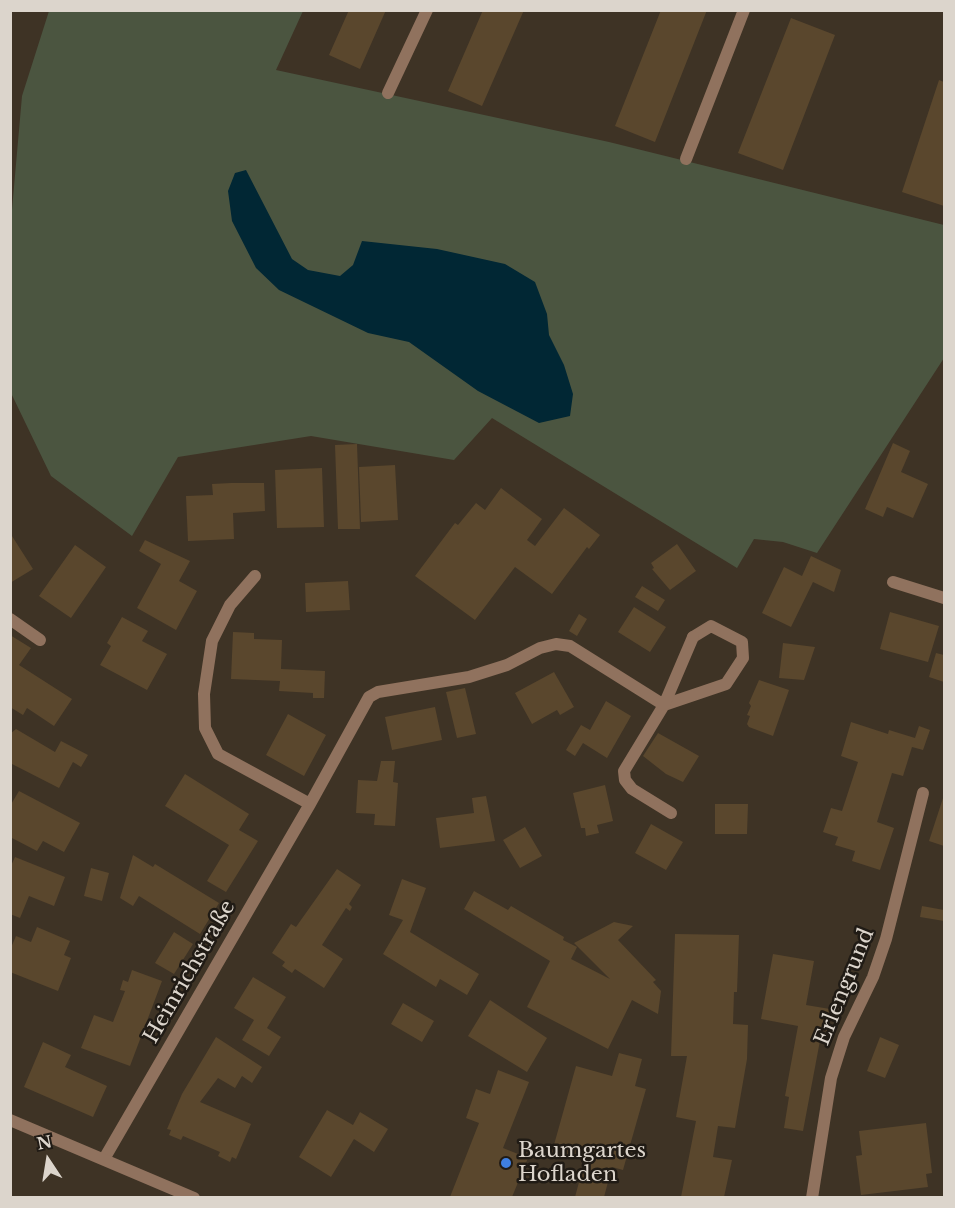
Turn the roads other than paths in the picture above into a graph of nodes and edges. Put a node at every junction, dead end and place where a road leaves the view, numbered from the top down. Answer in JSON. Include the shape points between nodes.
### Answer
{"nodes":[{"id":1,"x":427,"y":10,"type":"edge"},
{"id":2,"x":744,"y":10,"type":"edge"},
{"id":3,"x":388,"y":93,"type":"dead end"},
{"id":4,"x":686,"y":159,"type":"dead end"},
{"id":5,"x":255,"y":576,"type":"dead end"},
{"id":6,"x":893,"y":582,"type":"dead end"},
{"id":7,"x":945,"y":598,"type":"edge"},
{"id":8,"x":10,"y":620,"type":"edge"},
{"id":9,"x":39,"y":640,"type":"dead end"},
{"id":10,"x":664,"y":705,"type":"junction"},
{"id":11,"x":923,"y":794,"type":"dead end"},
{"id":12,"x":310,"y":804,"type":"junction"},
{"id":13,"x":671,"y":813,"type":"dead end"},
{"id":14,"x":10,"y":1120,"type":"edge"},
{"id":15,"x":104,"y":1159,"type":"junction"},
{"id":16,"x":194,"y":1197,"type":"edge"},
{"id":17,"x":812,"y":1197,"type":"edge"}],
"edges":[{"from":1,"to":3,"type":"street"},
{"from":2,"to":4,"type":"street"},
{"from":5,"to":12,"type":"street","via":[[230,604],[212,641],[204,694],[205,728],[218,754]]},
{"from":6,"to":7,"type":"street"},
{"from":8,"to":9,"type":"street"},
{"from":10,"to":10,"type":"street","via":[[693,637],[711,626],[742,642],[743,658],[726,684]]},
{"from":10,"to":12,"type":"street","name":"Heinrichstraße","via":[[570,646],[556,644],[469,677],[378,692],[369,697]]},
{"from":10,"to":13,"type":"street","via":[[624,771],[632,789]]},
{"from":11,"to":17,"type":"street","name":"Erlengrund","via":[[886,939],[831,1078]]},
{"from":12,"to":15,"type":"street","name":"Heinrichstraße"},
{"from":14,"to":15,"type":"street"},
{"from":15,"to":16,"type":"street"}]}
